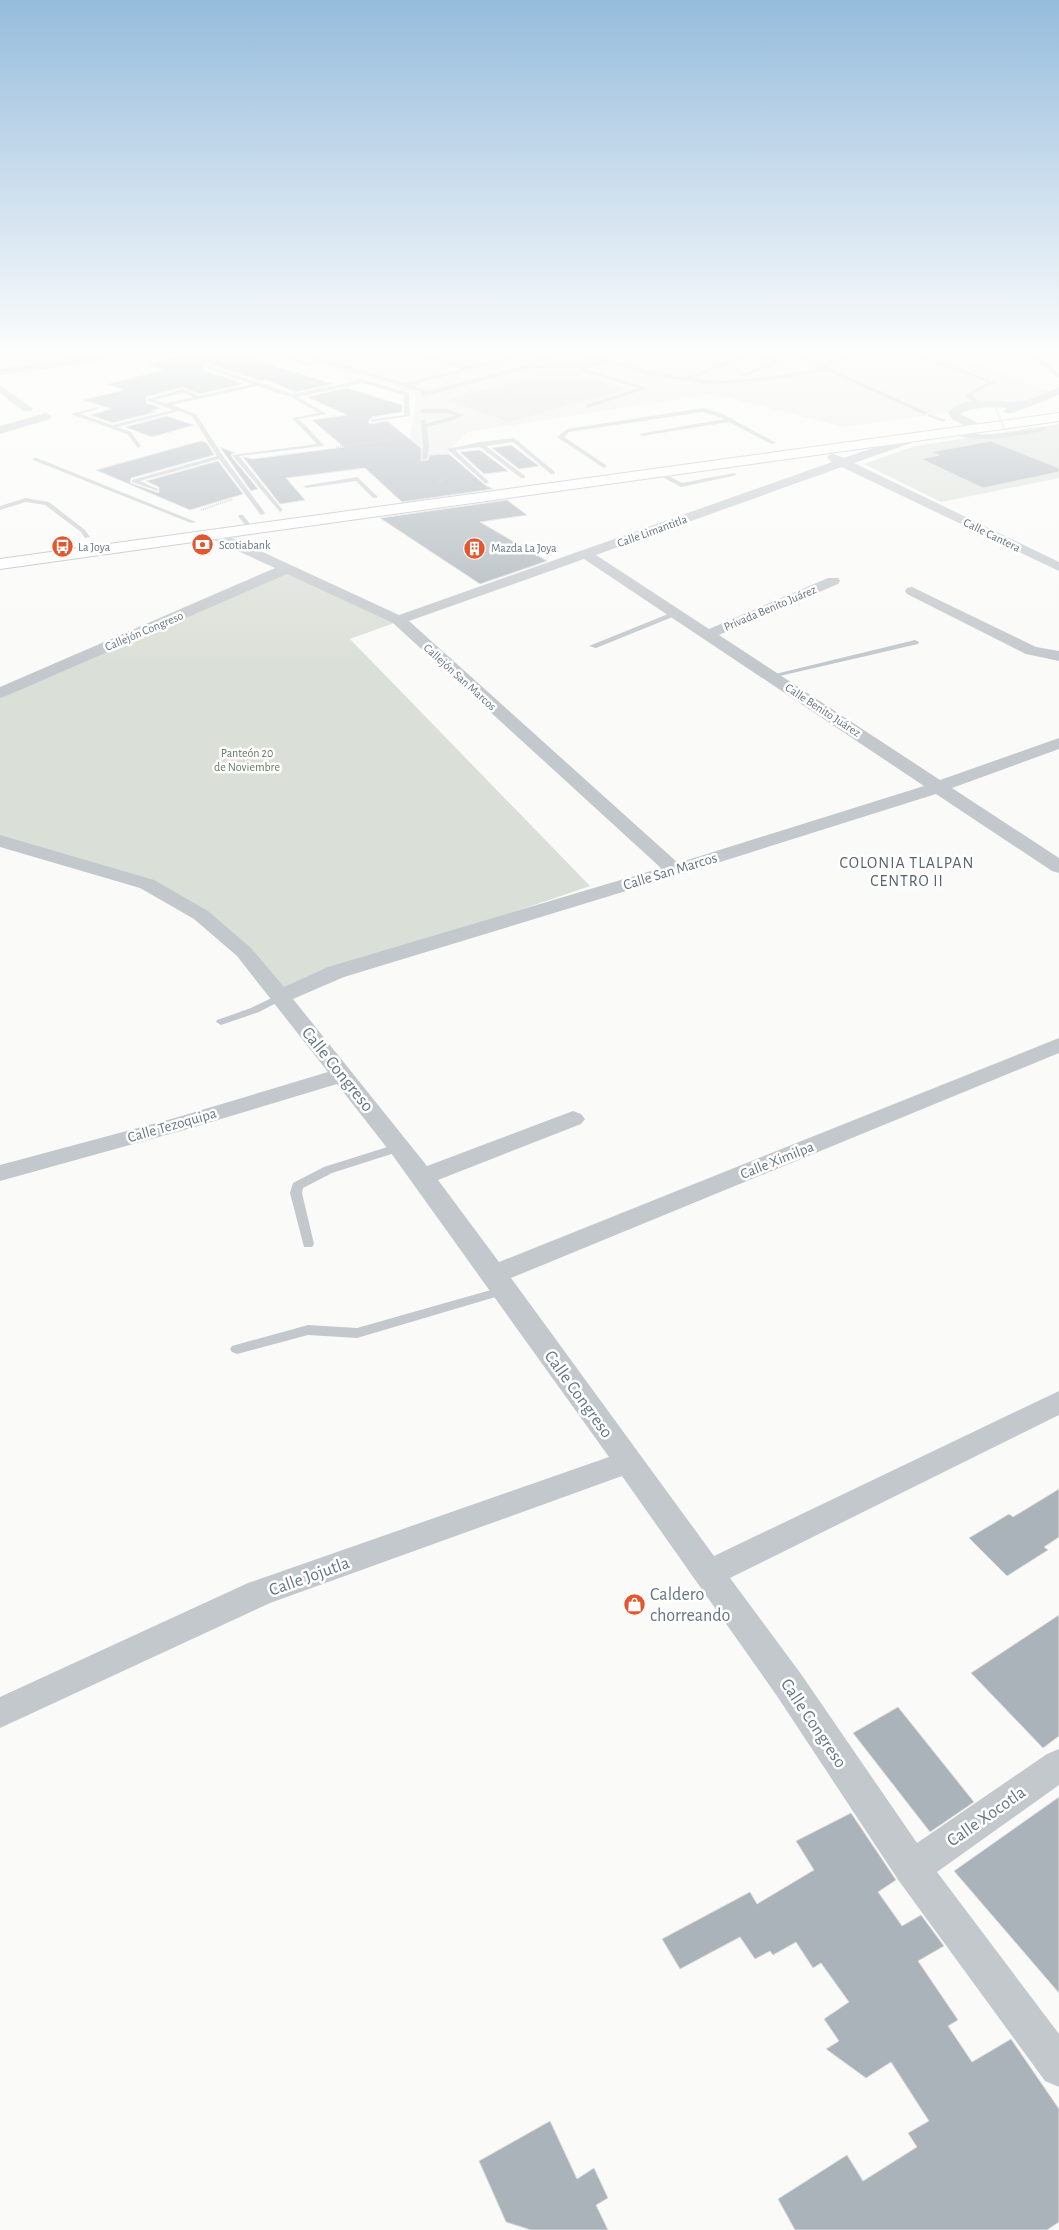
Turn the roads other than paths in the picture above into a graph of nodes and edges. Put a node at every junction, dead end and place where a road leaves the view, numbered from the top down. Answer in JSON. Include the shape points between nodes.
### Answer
{"nodes":[{"id":1,"x":236,"y":456,"type":"edge"},
{"id":2,"x":458,"y":456,"type":"edge"},
{"id":3,"x":491,"y":456,"type":"edge"},
{"id":4,"x":533,"y":456,"type":"edge"},
{"id":5,"x":589,"y":456,"type":"edge"},
{"id":6,"x":677,"y":456,"type":"edge"},
{"id":7,"x":781,"y":456,"type":"edge"},
{"id":8,"x":829,"y":456,"type":"edge"},
{"id":9,"x":859,"y":456,"type":"edge"},
{"id":10,"x":220,"y":457,"type":"joint"},
{"id":11,"x":35,"y":459,"type":"dead end"},
{"id":12,"x":841,"y":462,"type":"junction"},
{"id":13,"x":604,"y":466,"type":"junction"},
{"id":14,"x":553,"y":473,"type":"junction"},
{"id":15,"x":659,"y":473,"type":"junction"},
{"id":16,"x":734,"y":475,"type":"dead end"},
{"id":17,"x":518,"y":477,"type":"junction"},
{"id":18,"x":486,"y":482,"type":"junction"},
{"id":19,"x":467,"y":484,"type":"dead end"},
{"id":20,"x":306,"y":486,"type":"dead end"},
{"id":21,"x":439,"y":488,"type":"dead end"},
{"id":22,"x":156,"y":490,"type":"dead end"},
{"id":23,"x":375,"y":497,"type":"junction"},
{"id":24,"x":358,"y":499,"type":"dead end"},
{"id":25,"x":324,"y":504,"type":"dead end"},
{"id":26,"x":0,"y":508,"type":"edge"},
{"id":27,"x":280,"y":510,"type":"junction"},
{"id":28,"x":262,"y":513,"type":"junction"},
{"id":29,"x":193,"y":522,"type":"junction"},
{"id":30,"x":246,"y":522,"type":"junction"},
{"id":31,"x":212,"y":534,"type":"junction"},
{"id":32,"x":87,"y":537,"type":"junction"},
{"id":33,"x":0,"y":549,"type":"edge"},
{"id":34,"x":586,"y":554,"type":"junction"},
{"id":35,"x":0,"y":564,"type":"edge"},
{"id":36,"x":1059,"y":567,"type":"edge"},
{"id":37,"x":288,"y":568,"type":"junction"},
{"id":38,"x":833,"y":582,"type":"dead end"},
{"id":39,"x":912,"y":591,"type":"dead end"},
{"id":40,"x":676,"y":614,"type":"junction"},
{"id":41,"x":398,"y":620,"type":"junction"},
{"id":42,"x":707,"y":635,"type":"junction"},
{"id":43,"x":915,"y":642,"type":"dead end"},
{"id":44,"x":593,"y":646,"type":"dead end"},
{"id":45,"x":1059,"y":656,"type":"edge"},
{"id":46,"x":771,"y":676,"type":"junction"},
{"id":47,"x":0,"y":693,"type":"edge"},
{"id":48,"x":1059,"y":743,"type":"edge"},
{"id":49,"x":938,"y":787,"type":"junction"},
{"id":50,"x":0,"y":841,"type":"edge"},
{"id":51,"x":1059,"y":867,"type":"edge"},
{"id":52,"x":675,"y":870,"type":"junction"},
{"id":53,"x":280,"y":997,"type":"junction"},
{"id":54,"x":221,"y":1022,"type":"dead end"},
{"id":55,"x":1059,"y":1045,"type":"edge"},
{"id":56,"x":343,"y":1075,"type":"junction"},
{"id":57,"x":574,"y":1119,"type":"dead end"},
{"id":58,"x":400,"y":1147,"type":"junction"},
{"id":59,"x":0,"y":1173,"type":"edge"},
{"id":60,"x":423,"y":1177,"type":"junction"},
{"id":61,"x":308,"y":1244,"type":"dead end"},
{"id":62,"x":500,"y":1282,"type":"junction"},
{"id":63,"x":236,"y":1349,"type":"dead end"},
{"id":64,"x":1059,"y":1402,"type":"edge"},
{"id":65,"x":628,"y":1462,"type":"junction"},
{"id":66,"x":709,"y":1573,"type":"junction"},
{"id":67,"x":0,"y":1713,"type":"edge"},
{"id":68,"x":1059,"y":1765,"type":"edge"},
{"id":69,"x":912,"y":1868,"type":"junction"},
{"id":70,"x":1059,"y":2067,"type":"edge"}],
"edges":[{"from":1,"to":27,"type":"lane"},
{"from":2,"to":18,"type":"lane"},
{"from":3,"to":17,"type":"lane"},
{"from":4,"to":14,"type":"lane"},
{"from":5,"to":13,"type":"lane"},
{"from":6,"to":13,"type":"main road"},
{"from":7,"to":15,"type":"main road"},
{"from":8,"to":12,"type":"street","name":"Calle Cantera"},
{"from":9,"to":12,"type":"street","name":"Calle Limantitla"},
{"from":10,"to":22,"type":"lane","via":[[134,481]]},
{"from":10,"to":28,"type":"lane"},
{"from":11,"to":29,"type":"lane"},
{"from":12,"to":34,"type":"street","name":"Calle Limantitla"},
{"from":12,"to":36,"type":"street","name":"Calle Cantera"},
{"from":13,"to":14,"type":"main road"},
{"from":14,"to":17,"type":"main road"},
{"from":15,"to":16,"type":"lane","via":[[681,485]]},
{"from":15,"to":30,"type":"main road"},
{"from":17,"to":18,"type":"main road"},
{"from":18,"to":19,"type":"main road"},
{"from":20,"to":23,"type":"lane","via":[[357,479]]},
{"from":21,"to":23,"type":"main road","via":[[421,486]]},
{"from":23,"to":24,"type":"main road"},
{"from":25,"to":27,"type":"main road"},
{"from":26,"to":32,"type":"lane","via":[[26,500],[47,503]]},
{"from":27,"to":28,"type":"main road"},
{"from":28,"to":30,"type":"main road"},
{"from":29,"to":30,"type":"main road"},
{"from":29,"to":32,"type":"main road"},
{"from":30,"to":31,"type":"main road"},
{"from":31,"to":35,"type":"main road"},
{"from":31,"to":37,"type":"street","name":"Callejón San Marcos"},
{"from":32,"to":33,"type":"main road"},
{"from":34,"to":40,"type":"street","name":"Calle Benito Juárez"},
{"from":34,"to":41,"type":"street","name":"Calle Limantitla"},
{"from":37,"to":41,"type":"street","name":"Callejón San Marcos"},
{"from":37,"to":47,"type":"street","name":"Callejón Congreso"},
{"from":38,"to":42,"type":"street","name":"Privada Benito Juárez"},
{"from":39,"to":45,"type":"street","via":[[1032,651]]},
{"from":40,"to":42,"type":"street","name":"Calle Benito Juárez"},
{"from":40,"to":44,"type":"lane"},
{"from":41,"to":52,"type":"street","name":"Callejón San Marcos"},
{"from":42,"to":46,"type":"street","name":"Calle Benito Juárez"},
{"from":43,"to":46,"type":"lane"},
{"from":46,"to":49,"type":"street","name":"Calle Benito Juárez"},
{"from":48,"to":49,"type":"street","name":"Calle San Marcos"},
{"from":49,"to":51,"type":"street","name":"Calle Benito Juárez"},
{"from":49,"to":52,"type":"street","name":"Calle San Marcos"},
{"from":50,"to":53,"type":"street","name":"Calle Congreso","via":[[146,884],[201,915],[237,946]]},
{"from":52,"to":53,"type":"street","name":"Calle San Marcos","via":[[336,972]]},
{"from":53,"to":54,"type":"lane"},
{"from":53,"to":56,"type":"street","name":"Calle Congreso"},
{"from":55,"to":62,"type":"street","name":"Calle Ximilpa"},
{"from":56,"to":58,"type":"street","name":"Calle Congreso"},
{"from":56,"to":59,"type":"street","name":"Calle Tezoquipa"},
{"from":57,"to":60,"type":"street"},
{"from":58,"to":60,"type":"street","name":"Calle Congreso"},
{"from":58,"to":61,"type":"lane","via":[[328,1170],[297,1186]]},
{"from":60,"to":62,"type":"street","name":"Calle Congreso"},
{"from":62,"to":63,"type":"lane","via":[[357,1333],[308,1330]]},
{"from":62,"to":65,"type":"street","name":"Calle Congreso"},
{"from":64,"to":66,"type":"street"},
{"from":65,"to":66,"type":"street","name":"Calle Congreso"},
{"from":65,"to":67,"type":"street","name":"Calle Jojutla","via":[[259,1594]]},
{"from":66,"to":69,"type":"street","name":"Calle Congreso"},
{"from":68,"to":69,"type":"street","name":"Calle Xocotla"},
{"from":69,"to":70,"type":"street","name":"Calle Congreso"}]}
